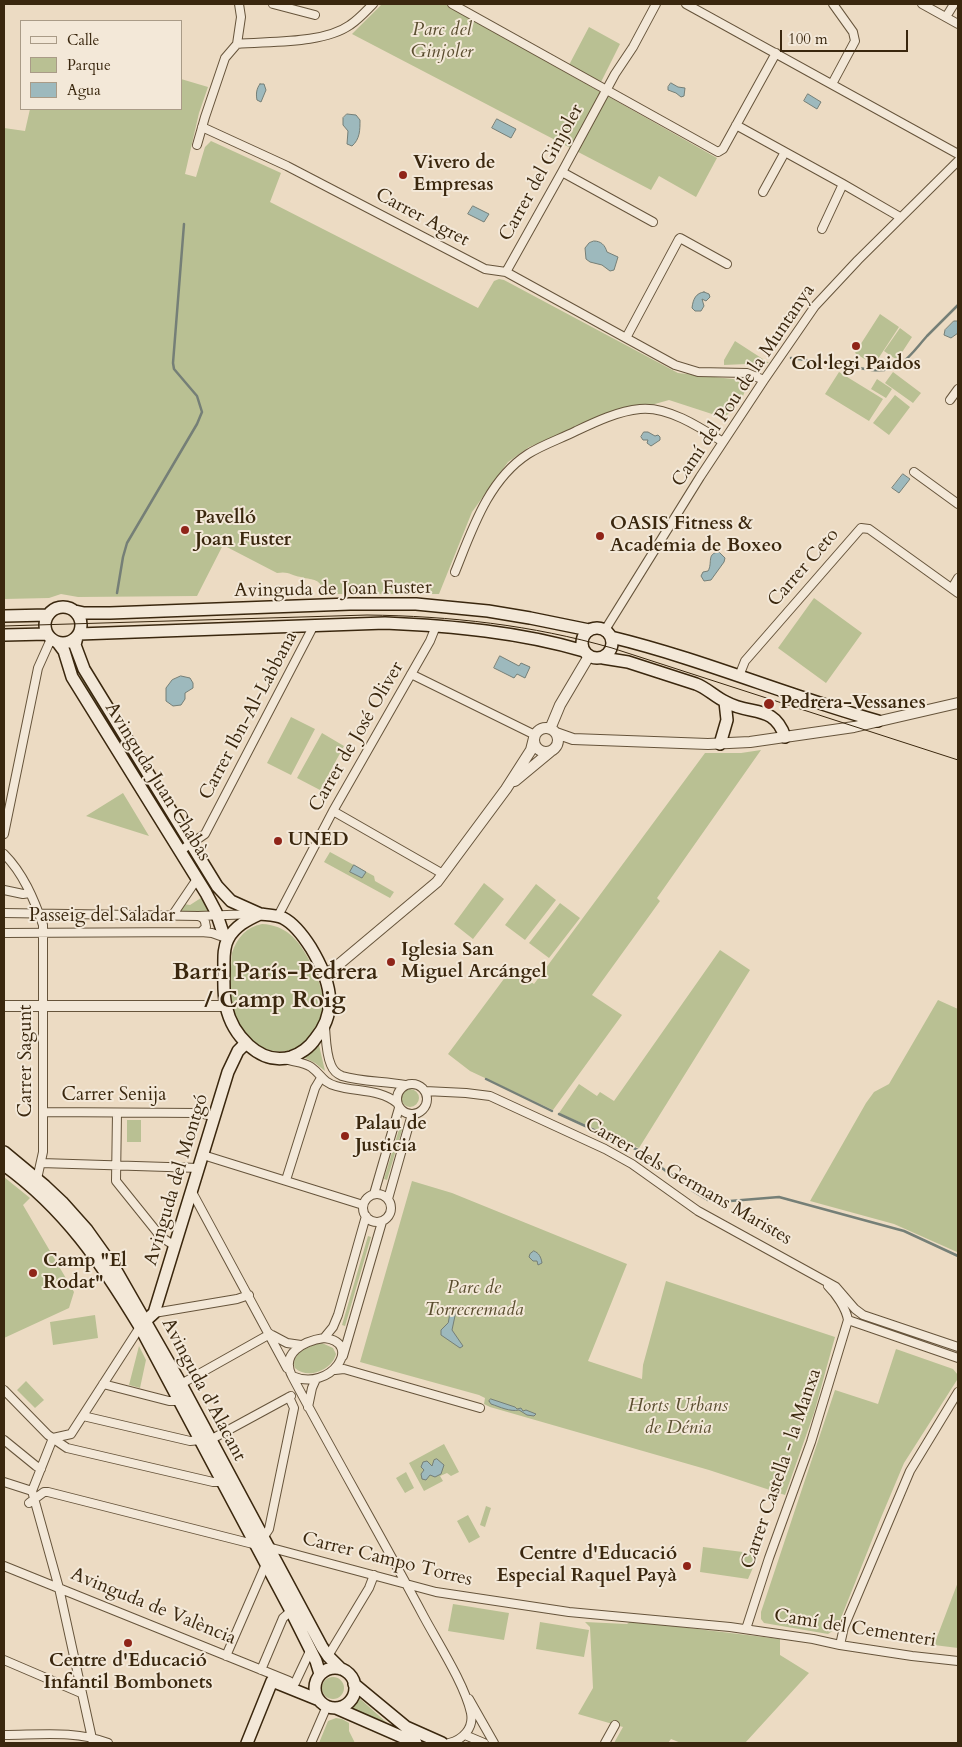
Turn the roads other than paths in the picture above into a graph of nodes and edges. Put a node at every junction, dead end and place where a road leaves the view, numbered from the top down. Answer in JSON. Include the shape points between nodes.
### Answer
{"nodes":[{"id":1,"x":239,"y":4,"type":"edge"},
{"id":2,"x":273,"y":4,"type":"edge"},
{"id":3,"x":373,"y":4,"type":"edge"},
{"id":4,"x":452,"y":4,"type":"edge"},
{"id":5,"x":656,"y":4,"type":"edge"},
{"id":6,"x":686,"y":4,"type":"edge"},
{"id":7,"x":833,"y":4,"type":"edge"},
{"id":8,"x":922,"y":4,"type":"edge"},
{"id":9,"x":954,"y":4,"type":"edge"},
{"id":10,"x":315,"y":16,"type":"dead end"},
{"id":11,"x":946,"y":17,"type":"junction"},
{"id":12,"x":958,"y":24,"type":"edge"},
{"id":13,"x":237,"y":44,"type":"junction"},
{"id":14,"x":776,"y":54,"type":"junction"},
{"id":15,"x":832,"y":84,"type":"junction"},
{"id":16,"x":606,"y":90,"type":"junction"},
{"id":17,"x":736,"y":126,"type":"junction"},
{"id":18,"x":202,"y":127,"type":"junction"},
{"id":19,"x":197,"y":145,"type":"dead end"},
{"id":20,"x":785,"y":152,"type":"junction"},
{"id":21,"x":958,"y":154,"type":"edge"},
{"id":22,"x":958,"y":161,"type":"edge"},
{"id":23,"x":562,"y":172,"type":"junction"},
{"id":24,"x":843,"y":184,"type":"junction"},
{"id":25,"x":763,"y":192,"type":"dead end"},
{"id":26,"x":900,"y":217,"type":"junction"},
{"id":27,"x":653,"y":222,"type":"dead end"},
{"id":28,"x":822,"y":229,"type":"dead end"},
{"id":29,"x":727,"y":264,"type":"dead end"},
{"id":30,"x":506,"y":272,"type":"junction"},
{"id":31,"x":626,"y":338,"type":"junction"},
{"id":32,"x":764,"y":380,"type":"junction"},
{"id":33,"x":958,"y":389,"type":"edge"},
{"id":34,"x":950,"y":400,"type":"dead end"},
{"id":35,"x":723,"y":442,"type":"junction"},
{"id":36,"x":914,"y":472,"type":"dead end"},
{"id":37,"x":958,"y":504,"type":"edge"},
{"id":38,"x":455,"y":572,"type":"dead end"},
{"id":39,"x":958,"y":578,"type":"edge"},
{"id":40,"x":955,"y":590,"type":"edge"},
{"id":41,"x":75,"y":611,"type":"junction"},
{"id":42,"x":48,"y":615,"type":"junction"},
{"id":43,"x":4,"y":616,"type":"edge"},
{"id":44,"x":314,"y":625,"type":"junction"},
{"id":45,"x":436,"y":626,"type":"junction"},
{"id":46,"x":589,"y":630,"type":"junction"},
{"id":47,"x":608,"y":634,"type":"junction"},
{"id":48,"x":4,"y":635,"type":"edge"},
{"id":49,"x":78,"y":635,"type":"junction"},
{"id":50,"x":52,"y":639,"type":"junction"},
{"id":51,"x":587,"y":654,"type":"junction"},
{"id":52,"x":603,"y":658,"type":"junction"},
{"id":53,"x":411,"y":674,"type":"junction"},
{"id":54,"x":739,"y":676,"type":"junction"},
{"id":55,"x":724,"y":702,"type":"junction"},
{"id":56,"x":958,"y":703,"type":"edge"},
{"id":57,"x":751,"y":710,"type":"junction"},
{"id":58,"x":878,"y":721,"type":"junction"},
{"id":59,"x":725,"y":726,"type":"junction"},
{"id":60,"x":553,"y":731,"type":"junction"},
{"id":61,"x":535,"y":736,"type":"junction"},
{"id":62,"x":785,"y":737,"type":"junction"},
{"id":63,"x":574,"y":739,"type":"junction"},
{"id":64,"x":720,"y":744,"type":"junction"},
{"id":65,"x":552,"y":750,"type":"junction"},
{"id":66,"x":506,"y":789,"type":"junction"},
{"id":67,"x":333,"y":812,"type":"junction"},
{"id":68,"x":4,"y":834,"type":"edge"},
{"id":69,"x":192,"y":844,"type":"junction"},
{"id":70,"x":180,"y":851,"type":"junction"},
{"id":71,"x":4,"y":854,"type":"edge"},
{"id":72,"x":443,"y":874,"type":"junction"},
{"id":73,"x":196,"y":878,"type":"junction"},
{"id":74,"x":4,"y":890,"type":"edge"},
{"id":75,"x":30,"y":893,"type":"junction"},
{"id":76,"x":39,"y":913,"type":"junction"},
{"id":77,"x":4,"y":914,"type":"edge"},
{"id":78,"x":260,"y":914,"type":"junction"},
{"id":79,"x":172,"y":916,"type":"junction"},
{"id":80,"x":198,"y":916,"type":"junction"},
{"id":81,"x":218,"y":916,"type":"junction"},
{"id":82,"x":278,"y":916,"type":"junction"},
{"id":83,"x":201,"y":932,"type":"junction"},
{"id":84,"x":4,"y":933,"type":"edge"},
{"id":85,"x":43,"y":934,"type":"junction"},
{"id":86,"x":228,"y":938,"type":"junction"},
{"id":87,"x":325,"y":976,"type":"junction"},
{"id":88,"x":4,"y":1006,"type":"edge"},
{"id":89,"x":44,"y":1006,"type":"junction"},
{"id":90,"x":226,"y":1006,"type":"junction"},
{"id":91,"x":325,"y":1026,"type":"junction"},
{"id":92,"x":246,"y":1043,"type":"junction"},
{"id":93,"x":280,"y":1058,"type":"junction"},
{"id":94,"x":321,"y":1078,"type":"junction"},
{"id":95,"x":405,"y":1085,"type":"junction"},
{"id":96,"x":425,"y":1091,"type":"junction"},
{"id":97,"x":398,"y":1105,"type":"junction"},
{"id":98,"x":43,"y":1112,"type":"junction"},
{"id":99,"x":117,"y":1113,"type":"junction"},
{"id":100,"x":412,"y":1114,"type":"junction"},
{"id":101,"x":214,"y":1116,"type":"junction"},
{"id":102,"x":4,"y":1152,"type":"edge"},
{"id":103,"x":203,"y":1154,"type":"junction"},
{"id":104,"x":41,"y":1164,"type":"junction"},
{"id":105,"x":4,"y":1165,"type":"edge"},
{"id":106,"x":116,"y":1166,"type":"junction"},
{"id":107,"x":199,"y":1168,"type":"junction"},
{"id":108,"x":286,"y":1180,"type":"junction"},
{"id":109,"x":34,"y":1183,"type":"junction"},
{"id":110,"x":192,"y":1192,"type":"junction"},
{"id":111,"x":374,"y":1194,"type":"junction"},
{"id":112,"x":388,"y":1199,"type":"junction"},
{"id":113,"x":363,"y":1205,"type":"junction"},
{"id":114,"x":366,"y":1216,"type":"junction"},
{"id":115,"x":382,"y":1222,"type":"junction"},
{"id":116,"x":175,"y":1246,"type":"junction"},
{"id":117,"x":818,"y":1277,"type":"junction"},
{"id":118,"x":249,"y":1295,"type":"junction"},
{"id":119,"x":146,"y":1320,"type":"junction"},
{"id":120,"x":848,"y":1320,"type":"junction"},
{"id":121,"x":270,"y":1334,"type":"junction"},
{"id":122,"x":324,"y":1338,"type":"junction"},
{"id":123,"x":301,"y":1345,"type":"junction"},
{"id":124,"x":958,"y":1347,"type":"edge"},
{"id":125,"x":342,"y":1358,"type":"junction"},
{"id":126,"x":958,"y":1358,"type":"edge"},
{"id":127,"x":287,"y":1368,"type":"junction"},
{"id":128,"x":335,"y":1370,"type":"junction"},
{"id":129,"x":292,"y":1376,"type":"junction"},
{"id":130,"x":316,"y":1379,"type":"junction"},
{"id":131,"x":103,"y":1384,"type":"junction"},
{"id":132,"x":181,"y":1384,"type":"junction"},
{"id":133,"x":4,"y":1390,"type":"edge"},
{"id":134,"x":300,"y":1392,"type":"junction"},
{"id":135,"x":958,"y":1392,"type":"edge"},
{"id":136,"x":289,"y":1397,"type":"junction"},
{"id":137,"x":180,"y":1401,"type":"junction"},
{"id":138,"x":308,"y":1407,"type":"junction"},
{"id":139,"x":480,"y":1408,"type":"dead end"},
{"id":140,"x":83,"y":1416,"type":"junction"},
{"id":141,"x":292,"y":1416,"type":"junction"},
{"id":142,"x":53,"y":1438,"type":"junction"},
{"id":143,"x":4,"y":1440,"type":"edge"},
{"id":144,"x":205,"y":1440,"type":"junction"},
{"id":145,"x":41,"y":1469,"type":"junction"},
{"id":146,"x":4,"y":1482,"type":"edge"},
{"id":147,"x":223,"y":1482,"type":"junction"},
{"id":148,"x":32,"y":1498,"type":"junction"},
{"id":149,"x":262,"y":1543,"type":"junction"},
{"id":150,"x":266,"y":1564,"type":"junction"},
{"id":151,"x":4,"y":1566,"type":"edge"},
{"id":152,"x":374,"y":1574,"type":"junction"},
{"id":153,"x":406,"y":1583,"type":"junction"},
{"id":154,"x":59,"y":1588,"type":"junction"},
{"id":155,"x":291,"y":1610,"type":"junction"},
{"id":156,"x":746,"y":1629,"type":"junction"},
{"id":157,"x":840,"y":1645,"type":"junction"},
{"id":158,"x":310,"y":1649,"type":"junction"},
{"id":159,"x":226,"y":1656,"type":"junction"},
{"id":160,"x":328,"y":1656,"type":"junction"},
{"id":161,"x":4,"y":1660,"type":"edge"},
{"id":162,"x":958,"y":1661,"type":"edge"},
{"id":163,"x":341,"y":1669,"type":"junction"},
{"id":164,"x":261,"y":1670,"type":"junction"},
{"id":165,"x":318,"y":1677,"type":"junction"},
{"id":166,"x":272,"y":1681,"type":"junction"},
{"id":167,"x":292,"y":1682,"type":"junction"},
{"id":168,"x":354,"y":1684,"type":"junction"},
{"id":169,"x":461,"y":1687,"type":"junction"},
{"id":170,"x":81,"y":1693,"type":"junction"},
{"id":171,"x":327,"y":1705,"type":"junction"},
{"id":172,"x":615,"y":1725,"type":"dead end"},
{"id":173,"x":4,"y":1735,"type":"edge"},
{"id":174,"x":465,"y":1735,"type":"junction"},
{"id":175,"x":92,"y":1740,"type":"edge"},
{"id":176,"x":108,"y":1743,"type":"edge"},
{"id":177,"x":246,"y":1743,"type":"edge"},
{"id":178,"x":311,"y":1743,"type":"edge"},
{"id":179,"x":416,"y":1743,"type":"edge"},
{"id":180,"x":442,"y":1743,"type":"edge"},
{"id":181,"x":449,"y":1743,"type":"edge"},
{"id":182,"x":484,"y":1743,"type":"edge"},
{"id":183,"x":494,"y":1743,"type":"edge"},
{"id":184,"x":605,"y":1743,"type":"edge"}],
"edges":[{"from":1,"to":13,"type":"street"},
{"from":2,"to":10,"type":"street"},
{"from":3,"to":13,"type":"street","via":[[350,26],[331,35]]},
{"from":4,"to":16,"type":"street","name":"Carrer del Ginjoler"},
{"from":5,"to":16,"type":"street","name":"Carrer del Ginjoler"},
{"from":6,"to":14,"type":"street"},
{"from":7,"to":15,"type":"street","via":[[855,36]]},
{"from":8,"to":11,"type":"street"},
{"from":9,"to":11,"type":"street"},
{"from":11,"to":12,"type":"street"},
{"from":13,"to":18,"type":"street","via":[[226,56]]},
{"from":14,"to":15,"type":"street"},
{"from":14,"to":17,"type":"street","name":"Carrer del Ginjoler"},
{"from":15,"to":21,"type":"street"},
{"from":16,"to":17,"type":"street","name":"Carrer del Ginjoler","via":[[714,151],[723,149]]},
{"from":16,"to":23,"type":"street","name":"Carrer del Ginjoler"},
{"from":17,"to":20,"type":"street"},
{"from":18,"to":19,"type":"street"},
{"from":18,"to":30,"type":"street","name":"Carrer Agret","via":[[295,170],[485,269]]},
{"from":20,"to":24,"type":"street"},
{"from":20,"to":25,"type":"street"},
{"from":22,"to":26,"type":"street","name":"Camí del Pou de la Muntanya"},
{"from":23,"to":27,"type":"street"},
{"from":23,"to":30,"type":"street","name":"Carrer del Ginjoler"},
{"from":24,"to":26,"type":"street"},
{"from":24,"to":28,"type":"street"},
{"from":26,"to":32,"type":"street","name":"Camí del Pou de la Muntanya","via":[[815,306]]},
{"from":29,"to":31,"type":"street","via":[[680,238]]},
{"from":30,"to":31,"type":"street","name":"Carrer Agret"},
{"from":31,"to":32,"type":"street","name":"Carrer Agret","via":[[682,368],[704,373],[747,373]]},
{"from":32,"to":35,"type":"street","name":"Camí del Pou de la Muntanya"},
{"from":33,"to":34,"type":"street"},
{"from":35,"to":38,"type":"street","via":[[678,417],[639,409],[600,420],[529,454],[514,465],[485,503]]},
{"from":35,"to":47,"type":"street","name":"Camí del Pou de la Muntanya"},
{"from":36,"to":37,"type":"street"},
{"from":39,"to":40,"type":"street"},
{"from":40,"to":54,"type":"street","name":"Carrer Ceto","via":[[869,529],[861,528],[745,661]]},
{"from":41,"to":42,"type":"main road","via":[[62,607]]},
{"from":41,"to":46,"type":"main road","name":"Avinguda de Joan Fuster","via":[[107,613],[416,604],[496,612]]},
{"from":41,"to":49,"type":"main road","via":[[82,623]]},
{"from":42,"to":43,"type":"main road"},
{"from":42,"to":50,"type":"main road","via":[[44,624]]},
{"from":44,"to":45,"type":"main road","name":"Avinguda de Joan Fuster","via":[[385,623]]},
{"from":44,"to":49,"type":"main road","name":"Avinguda de Joan Fuster"},
{"from":44,"to":69,"type":"street","name":"Carrer Ibn-Al-Labbana","via":[[205,834]]},
{"from":45,"to":51,"type":"main road","name":"Avinguda de Joan Fuster","via":[[551,642]]},
{"from":45,"to":53,"type":"street","name":"Carrer de José Oliver"},
{"from":46,"to":47,"type":"main road","via":[[597,628]]},
{"from":46,"to":51,"type":"main road","via":[[582,639]]},
{"from":47,"to":52,"type":"main road","via":[[612,648]]},
{"from":47,"to":54,"type":"main road"},
{"from":48,"to":50,"type":"main road"},
{"from":49,"to":50,"type":"main road","via":[[67,643]]},
{"from":49,"to":69,"type":"main road","name":"Avinguda Juan Chabàs","via":[[75,645],[84,669]]},
{"from":50,"to":68,"type":"street","via":[[38,668]]},
{"from":50,"to":70,"type":"main road","name":"Avinguda Juan Chabàs","via":[[64,651],[72,677]]},
{"from":51,"to":52,"type":"main road","via":[[596,659]]},
{"from":51,"to":60,"type":"street","via":[[556,712]]},
{"from":52,"to":55,"type":"main road","via":[[628,662],[703,686]]},
{"from":53,"to":61,"type":"street"},
{"from":53,"to":67,"type":"street","name":"Carrer de José Oliver"},
{"from":54,"to":58,"type":"main road"},
{"from":55,"to":57,"type":"main road"},
{"from":55,"to":59,"type":"main road"},
{"from":56,"to":58,"type":"street"},
{"from":57,"to":59,"type":"main road","via":[[734,717]]},
{"from":57,"to":62,"type":"main road","via":[[775,718]]},
{"from":58,"to":62,"type":"street"},
{"from":59,"to":64,"type":"main road"},
{"from":60,"to":61,"type":"street","via":[[540,730]]},
{"from":60,"to":63,"type":"street"},
{"from":60,"to":65,"type":"street","via":[[558,743]]},
{"from":61,"to":65,"type":"street","via":[[537,748],[543,752]]},
{"from":61,"to":66,"type":"street","via":[[531,750]]},
{"from":62,"to":64,"type":"street"},
{"from":63,"to":64,"type":"street"},
{"from":63,"to":65,"type":"street"},
{"from":65,"to":66,"type":"street"},
{"from":66,"to":72,"type":"street"},
{"from":67,"to":72,"type":"street"},
{"from":67,"to":82,"type":"street","name":"Carrer de José Oliver"},
{"from":69,"to":70,"type":"street","name":"Carrer Ibn-Al-Labbana"},
{"from":69,"to":78,"type":"main road","name":"Avinguda Juan Chabàs","via":[[224,895]]},
{"from":70,"to":73,"type":"main road","name":"Avinguda Juan Chabàs"},
{"from":71,"to":75,"type":"street","name":"Carrer Sagunt"},
{"from":72,"to":87,"type":"street"},
{"from":73,"to":79,"type":"street","name":"Passeig del Saladar"},
{"from":73,"to":81,"type":"main road","name":"Avinguda Juan Chabàs"},
{"from":74,"to":75,"type":"street"},
{"from":75,"to":76,"type":"street","name":"Carrer Sagunt"},
{"from":76,"to":77,"type":"street","name":"Passeig del Saladar"},
{"from":76,"to":79,"type":"street","name":"Passeig del Saladar"},
{"from":76,"to":85,"type":"street","name":"Carrer Sagunt"},
{"from":78,"to":81,"type":"street","name":"Passeig del Saladar"},
{"from":78,"to":82,"type":"main road"},
{"from":78,"to":86,"type":"main road","via":[[240,925]]},
{"from":79,"to":80,"type":"street","name":"Passeig del Saladar"},
{"from":80,"to":81,"type":"street","name":"Passeig del Saladar"},
{"from":80,"to":83,"type":"street","name":"Passeig del Saladar","via":[[205,921],[206,928]]},
{"from":81,"to":86,"type":"main road","name":"Avinguda Juan Chabàs"},
{"from":82,"to":87,"type":"main road","via":[[294,926],[307,941]]},
{"from":83,"to":85,"type":"street","name":"Passeig del Saladar"},
{"from":83,"to":86,"type":"street","name":"Passeig del Saladar"},
{"from":84,"to":85,"type":"street","name":"Passeig del Saladar"},
{"from":85,"to":89,"type":"street","name":"Carrer Sagunt"},
{"from":86,"to":90,"type":"main road","via":[[224,952]]},
{"from":87,"to":91,"type":"main road","via":[[329,1013]]},
{"from":88,"to":89,"type":"street"},
{"from":89,"to":90,"type":"street"},
{"from":89,"to":98,"type":"street","name":"Carrer Sagunt"},
{"from":90,"to":92,"type":"main road","via":[[233,1025]]},
{"from":91,"to":93,"type":"main road","via":[[306,1048]]},
{"from":91,"to":95,"type":"street","via":[[331,1066],[341,1076]]},
{"from":92,"to":93,"type":"main road","via":[[263,1055]]},
{"from":92,"to":101,"type":"main road","name":"Avinguda del Montgó","via":[[230,1067]]},
{"from":93,"to":94,"type":"street","via":[[305,1064]]},
{"from":94,"to":97,"type":"street","via":[[338,1087],[385,1095]]},
{"from":94,"to":108,"type":"street"},
{"from":95,"to":96,"type":"street","via":[[416,1084]]},
{"from":95,"to":97,"type":"street","via":[[398,1092]]},
{"from":96,"to":100,"type":"street","via":[[427,1100],[424,1108]]},
{"from":96,"to":117,"type":"street","name":"Carrer dels Germans Maristes","via":[[490,1096],[572,1134],[632,1164],[698,1211]]},
{"from":97,"to":100,"type":"street"},
{"from":97,"to":111,"type":"street"},
{"from":98,"to":99,"type":"street","name":"Carrer Senija"},
{"from":98,"to":104,"type":"street","name":"Carrer Sagunt"},
{"from":99,"to":101,"type":"street","name":"Carrer Senija","via":[[198,1113]]},
{"from":99,"to":106,"type":"street"},
{"from":100,"to":112,"type":"street"},
{"from":101,"to":103,"type":"main road","name":"Avinguda del Montgó"},
{"from":102,"to":109,"type":"main road","name":"Avinguda d'Alacant"},
{"from":103,"to":107,"type":"main road","name":"Avinguda del Montgó"},
{"from":103,"to":108,"type":"street"},
{"from":104,"to":106,"type":"street"},
{"from":104,"to":109,"type":"street","name":"Carrer Sagunt"},
{"from":105,"to":109,"type":"main road","name":"Avinguda d'Alacant"},
{"from":106,"to":107,"type":"street"},
{"from":106,"to":116,"type":"street","via":[[116,1181],[161,1237]]},
{"from":107,"to":110,"type":"main road","name":"Avinguda del Montgó"},
{"from":108,"to":113,"type":"street"},
{"from":109,"to":119,"type":"main road","name":"Avinguda d'Alacant"},
{"from":110,"to":116,"type":"main road","name":"Avinguda del Montgó"},
{"from":110,"to":118,"type":"street"},
{"from":111,"to":112,"type":"street"},
{"from":111,"to":113,"type":"street"},
{"from":112,"to":115,"type":"street","via":[[392,1210]]},
{"from":113,"to":114,"type":"street"},
{"from":114,"to":115,"type":"street"},
{"from":114,"to":122,"type":"street","via":[[338,1315]]},
{"from":115,"to":125,"type":"street"},
{"from":116,"to":119,"type":"main road","name":"Avinguda del Montgó"},
{"from":117,"to":120,"type":"street","name":"Carrer dels Germans Maristes","via":[[832,1290]]},
{"from":117,"to":124,"type":"street","name":"Carrer dels Germans Maristes","via":[[836,1287],[863,1315]]},
{"from":118,"to":119,"type":"street"},
{"from":118,"to":121,"type":"street"},
{"from":119,"to":131,"type":"street"},
{"from":119,"to":132,"type":"main road","name":"Avinguda d'Alacant"},
{"from":119,"to":137,"type":"main road","name":"Avinguda d'Alacant"},
{"from":120,"to":126,"type":"street"},
{"from":120,"to":156,"type":"street","name":"Carrer Castella - la Manxa","via":[[811,1442]]},
{"from":121,"to":123,"type":"street","via":[[287,1343]]},
{"from":121,"to":127,"type":"street"},
{"from":121,"to":132,"type":"street"},
{"from":122,"to":123,"type":"street"},
{"from":122,"to":125,"type":"street","via":[[338,1345]]},
{"from":123,"to":127,"type":"street","via":[[289,1358]]},
{"from":125,"to":128,"type":"street"},
{"from":127,"to":129,"type":"street"},
{"from":128,"to":130,"type":"street"},
{"from":128,"to":139,"type":"street"},
{"from":129,"to":130,"type":"street"},
{"from":129,"to":134,"type":"street"},
{"from":130,"to":138,"type":"street"},
{"from":131,"to":137,"type":"street"},
{"from":131,"to":140,"type":"street"},
{"from":132,"to":144,"type":"main road","name":"Avinguda d'Alacant"},
{"from":133,"to":142,"type":"street"},
{"from":134,"to":136,"type":"street"},
{"from":134,"to":138,"type":"street"},
{"from":135,"to":157,"type":"street","via":[[902,1488],[844,1627]]},
{"from":136,"to":141,"type":"street","via":[[294,1408]]},
{"from":136,"to":144,"type":"street"},
{"from":137,"to":144,"type":"main road","name":"Avinguda d'Alacant"},
{"from":138,"to":141,"type":"street"},
{"from":138,"to":153,"type":"street"},
{"from":140,"to":142,"type":"street","via":[[71,1434]]},
{"from":140,"to":144,"type":"street","via":[[190,1441]]},
{"from":141,"to":149,"type":"street","via":[[269,1529]]},
{"from":142,"to":145,"type":"street"},
{"from":142,"to":147,"type":"street","via":[[67,1448]]},
{"from":143,"to":145,"type":"street"},
{"from":144,"to":147,"type":"main road","name":"Avinguda d'Alacant"},
{"from":144,"to":149,"type":"main road","name":"Avinguda d'Alacant"},
{"from":145,"to":148,"type":"street"},
{"from":146,"to":148,"type":"street"},
{"from":147,"to":149,"type":"main road","name":"Avinguda d'Alacant"},
{"from":148,"to":149,"type":"street","name":"Carrer Campo Torres","via":[[48,1492]]},
{"from":148,"to":154,"type":"street"},
{"from":149,"to":150,"type":"main road","name":"Avinguda d'Alacant"},
{"from":149,"to":152,"type":"street","name":"Carrer Campo Torres"},
{"from":149,"to":160,"type":"main road","name":"Avinguda d'Alacant"},
{"from":150,"to":155,"type":"main road","name":"Avinguda d'Alacant"},
{"from":150,"to":159,"type":"street"},
{"from":151,"to":154,"type":"street","name":"Avinguda de València"},
{"from":152,"to":153,"type":"street","name":"Carrer Campo Torres"},
{"from":152,"to":160,"type":"street"},
{"from":153,"to":156,"type":"street","name":"Carrer Campo Torres","via":[[456,1596],[569,1612]]},
{"from":153,"to":169,"type":"street"},
{"from":154,"to":159,"type":"street","name":"Avinguda de València"},
{"from":154,"to":170,"type":"street"},
{"from":155,"to":158,"type":"main road","name":"Avinguda d'Alacant"},
{"from":155,"to":164,"type":"street","via":[[283,1618]]},
{"from":156,"to":157,"type":"street","name":"Camí del Cementeri"},
{"from":157,"to":162,"type":"street","name":"Camí del Cementeri"},
{"from":158,"to":165,"type":"main road","name":"Avinguda d'Alacant"},
{"from":158,"to":167,"type":"street"},
{"from":159,"to":164,"type":"street","name":"Avinguda de València"},
{"from":160,"to":163,"type":"main road","name":"Avinguda d'Alacant"},
{"from":161,"to":170,"type":"street"},
{"from":163,"to":165,"type":"main road","via":[[330,1668]]},
{"from":163,"to":168,"type":"main road","via":[[350,1675]]},
{"from":164,"to":167,"type":"street","name":"Avinguda de València"},
{"from":165,"to":167,"type":"main road","name":"Avinguda de València","via":[[302,1684]]},
{"from":165,"to":171,"type":"main road","via":[[315,1691]]},
{"from":166,"to":167,"type":"main road","name":"Avinguda de València","via":[[278,1678]]},
{"from":166,"to":171,"type":"main road"},
{"from":166,"to":177,"type":"main road"},
{"from":168,"to":171,"type":"main road","via":[[346,1704]]},
{"from":168,"to":180,"type":"main road","via":[[406,1727]]},
{"from":169,"to":174,"type":"street","via":[[471,1714],[470,1727]]},
{"from":169,"to":183,"type":"street"},
{"from":170,"to":175,"type":"street"},
{"from":171,"to":178,"type":"street"},
{"from":171,"to":179,"type":"main road"},
{"from":172,"to":184,"type":"street"},
{"from":173,"to":175,"type":"street","via":[[71,1735]]},
{"from":174,"to":181,"type":"street"},
{"from":174,"to":182,"type":"street"},
{"from":175,"to":176,"type":"street"}]}
